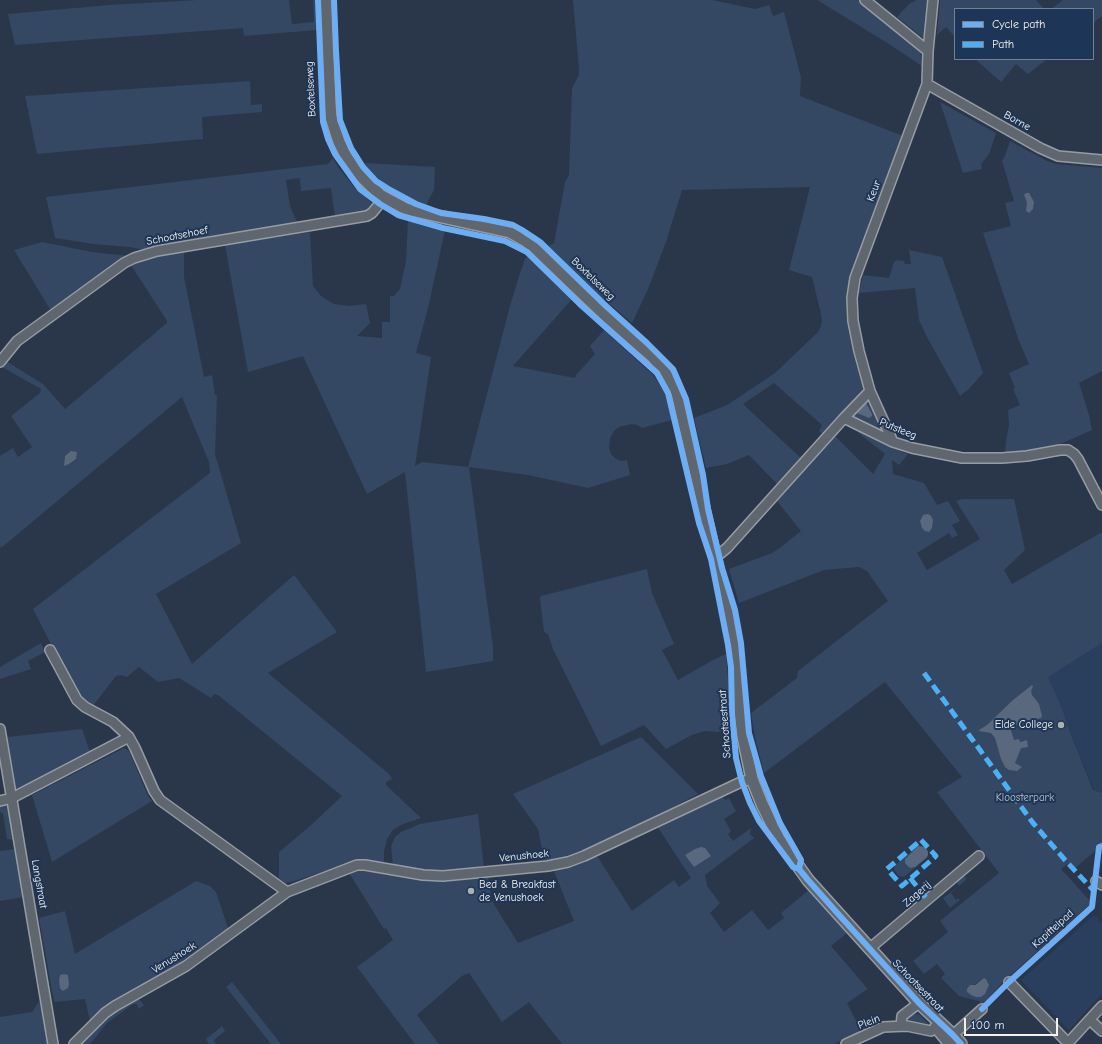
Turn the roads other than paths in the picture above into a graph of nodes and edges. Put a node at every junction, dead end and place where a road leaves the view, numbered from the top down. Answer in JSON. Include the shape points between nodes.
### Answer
{"nodes":[{"id":1,"x":326,"y":0,"type":"edge"},
{"id":2,"x":865,"y":0,"type":"edge"},
{"id":3,"x":934,"y":0,"type":"edge"},
{"id":4,"x":928,"y":51,"type":"junction"},
{"id":5,"x":927,"y":84,"type":"junction"},
{"id":6,"x":1102,"y":160,"type":"edge"},
{"id":7,"x":385,"y":197,"type":"junction"},
{"id":8,"x":0,"y":362,"type":"edge"},
{"id":9,"x":870,"y":391,"type":"junction"},
{"id":10,"x":844,"y":418,"type":"junction"},
{"id":11,"x":893,"y":442,"type":"junction"},
{"id":12,"x":1102,"y":505,"type":"edge"},
{"id":13,"x":716,"y":557,"type":"junction"},
{"id":14,"x":50,"y":650,"type":"dead end"},
{"id":15,"x":0,"y":729,"type":"edge"},
{"id":16,"x":129,"y":737,"type":"junction"},
{"id":17,"x":752,"y":779,"type":"junction"},
{"id":18,"x":12,"y":798,"type":"junction"},
{"id":19,"x":0,"y":801,"type":"edge"},
{"id":20,"x":979,"y":856,"type":"dead end"},
{"id":21,"x":287,"y":892,"type":"junction"},
{"id":22,"x":869,"y":949,"type":"junction"},
{"id":23,"x":1009,"y":982,"type":"dead end"},
{"id":24,"x":922,"y":1006,"type":"junction"},
{"id":25,"x":1102,"y":1006,"type":"edge"},
{"id":26,"x":982,"y":1009,"type":"dead end"},
{"id":27,"x":1090,"y":1020,"type":"junction"},
{"id":28,"x":901,"y":1026,"type":"junction"},
{"id":29,"x":1102,"y":1031,"type":"edge"},
{"id":30,"x":936,"y":1032,"type":"junction"},
{"id":31,"x":951,"y":1039,"type":"edge"},
{"id":32,"x":53,"y":1044,"type":"edge"},
{"id":33,"x":74,"y":1044,"type":"edge"},
{"id":34,"x":846,"y":1044,"type":"edge"},
{"id":35,"x":961,"y":1044,"type":"edge"}],
"edges":[{"from":1,"to":7,"type":"main road","name":"Boxtelseweg","via":[[330,105],[335,129],[347,158],[356,171]]},
{"from":2,"to":4,"type":"street"},
{"from":3,"to":4,"type":"street","name":"Keur"},
{"from":4,"to":5,"type":"street","name":"Keur"},
{"from":5,"to":6,"type":"street","name":"Borne","via":[[1058,156]]},
{"from":5,"to":9,"type":"street","name":"Keur","via":[[855,278],[852,298],[853,321]]},
{"from":7,"to":8,"type":"street","name":"Schootsehoef","via":[[367,216],[157,250],[134,258],[17,341]]},
{"from":7,"to":13,"type":"main road","name":"Boxtelseweg","via":[[406,208],[510,232],[526,241],[653,357],[677,393]]},
{"from":9,"to":10,"type":"street"},
{"from":9,"to":11,"type":"street","name":"Keur"},
{"from":10,"to":11,"type":"street","name":"Putsteeg"},
{"from":10,"to":13,"type":"street"},
{"from":11,"to":12,"type":"street","name":"Putsteeg","via":[[962,458],[1002,458],[1068,450],[1078,459]]},
{"from":13,"to":17,"type":"main road","name":"Schootsestraat","via":[[733,634],[743,736]]},
{"from":14,"to":16,"type":"street","via":[[77,700],[113,722]]},
{"from":15,"to":18,"type":"street","name":"Langstraat"},
{"from":16,"to":18,"type":"street"},
{"from":16,"to":21,"type":"street","via":[[160,800]]},
{"from":17,"to":21,"type":"street","name":"Venushoek","via":[[568,862],[443,876],[357,865]]},
{"from":17,"to":22,"type":"main road","name":"Schootsestraat","via":[[769,820],[788,852],[808,880]]},
{"from":18,"to":19,"type":"street"},
{"from":18,"to":32,"type":"street","name":"Langstraat"},
{"from":20,"to":22,"type":"street","name":"Zagerij"},
{"from":21,"to":33,"type":"street","name":"Venushoek","via":[[186,966],[105,1013]]},
{"from":22,"to":24,"type":"main road","name":"Schootsestraat"},
{"from":23,"to":27,"type":"street","via":[[1068,1043]]},
{"from":24,"to":28,"type":"street","via":[[902,1016]]},
{"from":24,"to":30,"type":"main road","name":"Schootsestraat"},
{"from":24,"to":31,"type":"main road","name":"Schootsestraat"},
{"from":25,"to":27,"type":"street"},
{"from":26,"to":31,"type":"street"},
{"from":27,"to":29,"type":"street"},
{"from":28,"to":30,"type":"street","name":"Plein"},
{"from":28,"to":34,"type":"street","name":"Plein","via":[[883,1027]]},
{"from":30,"to":31,"type":"main road","name":"Schootsestraat"},
{"from":31,"to":35,"type":"main road","name":"Schootsestraat"}]}
